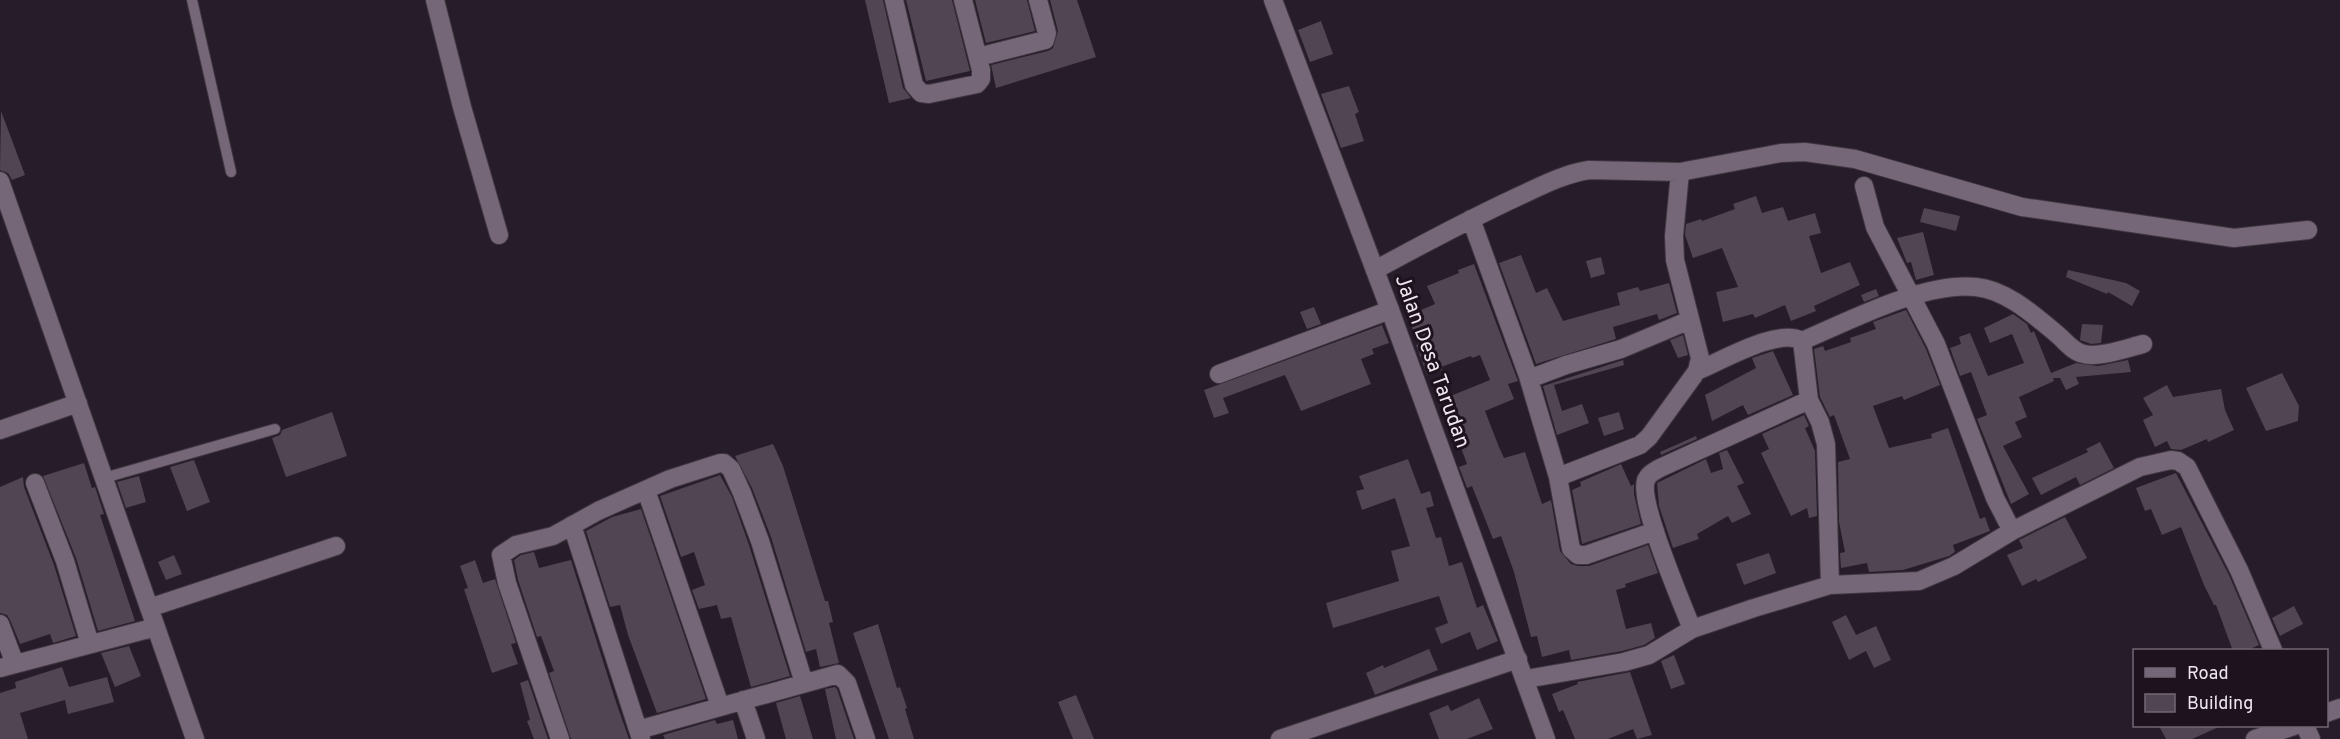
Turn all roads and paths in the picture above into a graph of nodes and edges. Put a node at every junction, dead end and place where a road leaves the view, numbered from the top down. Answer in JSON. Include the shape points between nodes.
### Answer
{"nodes":[{"id":1,"x":192,"y":0,"type":"edge"},
{"id":2,"x":435,"y":0,"type":"edge"},
{"id":3,"x":894,"y":0,"type":"edge"},
{"id":4,"x":963,"y":0,"type":"edge"},
{"id":5,"x":1038,"y":0,"type":"edge"},
{"id":6,"x":1274,"y":0,"type":"edge"},
{"id":7,"x":978,"y":57,"type":"junction"},
{"id":8,"x":231,"y":172,"type":"dead end"},
{"id":9,"x":1680,"y":172,"type":"junction"},
{"id":10,"x":0,"y":181,"type":"edge"},
{"id":11,"x":1864,"y":186,"type":"dead end"},
{"id":12,"x":7,"y":221,"type":"edge"},
{"id":13,"x":1474,"y":226,"type":"junction"},
{"id":14,"x":2308,"y":230,"type":"dead end"},
{"id":15,"x":499,"y":235,"type":"dead end"},
{"id":16,"x":1375,"y":270,"type":"junction"},
{"id":17,"x":1912,"y":295,"type":"junction"},
{"id":18,"x":1390,"y":310,"type":"junction"},
{"id":19,"x":1690,"y":320,"type":"junction"},
{"id":20,"x":1802,"y":341,"type":"junction"},
{"id":21,"x":2142,"y":344,"type":"dead end"},
{"id":22,"x":1697,"y":371,"type":"junction"},
{"id":23,"x":1219,"y":374,"type":"dead end"},
{"id":24,"x":1529,"y":379,"type":"junction"},
{"id":25,"x":1809,"y":400,"type":"junction"},
{"id":26,"x":78,"y":403,"type":"junction"},
{"id":27,"x":275,"y":429,"type":"dead end"},
{"id":28,"x":0,"y":430,"type":"edge"},
{"id":29,"x":1557,"y":477,"type":"junction"},
{"id":30,"x":104,"y":478,"type":"junction"},
{"id":31,"x":35,"y":483,"type":"dead end"},
{"id":32,"x":645,"y":490,"type":"junction"},
{"id":33,"x":572,"y":525,"type":"junction"},
{"id":34,"x":1655,"y":531,"type":"junction"},
{"id":35,"x":2012,"y":531,"type":"junction"},
{"id":36,"x":336,"y":546,"type":"dead end"},
{"id":37,"x":1830,"y":585,"type":"junction"},
{"id":38,"x":149,"y":608,"type":"junction"},
{"id":39,"x":0,"y":624,"type":"edge"},
{"id":40,"x":156,"y":627,"type":"junction"},
{"id":41,"x":1692,"y":629,"type":"junction"},
{"id":42,"x":90,"y":644,"type":"junction"},
{"id":43,"x":2272,"y":649,"type":"edge"},
{"id":44,"x":1518,"y":658,"type":"junction"},
{"id":45,"x":7,"y":666,"type":"edge"},
{"id":46,"x":1526,"y":679,"type":"junction"},
{"id":47,"x":804,"y":683,"type":"junction"},
{"id":48,"x":743,"y":700,"type":"junction"},
{"id":49,"x":720,"y":706,"type":"junction"},
{"id":50,"x":2291,"y":727,"type":"edge"},
{"id":51,"x":640,"y":734,"type":"edge"},
{"id":52,"x":195,"y":739,"type":"edge"},
{"id":53,"x":560,"y":739,"type":"edge"},
{"id":54,"x":756,"y":739,"type":"edge"},
{"id":55,"x":866,"y":739,"type":"edge"},
{"id":56,"x":1280,"y":739,"type":"edge"},
{"id":57,"x":1546,"y":739,"type":"edge"},
{"id":58,"x":2255,"y":739,"type":"edge"}],
"edges":[{"from":1,"to":8,"type":"lane"},
{"from":2,"to":15,"type":"street"},
{"from":3,"to":7,"type":"street","via":[[914,86],[921,93],[977,84],[982,75]]},
{"from":4,"to":7,"type":"street"},
{"from":5,"to":7,"type":"street","via":[[1047,33],[1045,40]]},
{"from":6,"to":16,"type":"street","name":"Jalan Desa Tarudan"},
{"from":9,"to":13,"type":"street","via":[[1578,172],[1536,189]]},
{"from":9,"to":14,"type":"street","via":[[1805,152],[1855,159],[2022,207],[2234,238]]},
{"from":9,"to":19,"type":"street","via":[[1675,260]]},
{"from":10,"to":12,"type":"street"},
{"from":11,"to":17,"type":"street","via":[[1875,227]]},
{"from":12,"to":26,"type":"street"},
{"from":13,"to":16,"type":"street"},
{"from":13,"to":24,"type":"street"},
{"from":16,"to":18,"type":"street","name":"Jalan Desa Tarudan"},
{"from":17,"to":20,"type":"street"},
{"from":17,"to":21,"type":"street","via":[[1975,286],[1995,291],[2084,355],[2111,353]]},
{"from":17,"to":35,"type":"street"},
{"from":18,"to":23,"type":"street"},
{"from":18,"to":44,"type":"street","name":"Jalan Desa Tarudan"},
{"from":19,"to":22,"type":"street","via":[[1700,358]]},
{"from":19,"to":24,"type":"street","via":[[1621,349]]},
{"from":20,"to":22,"type":"street","via":[[1795,337],[1755,344]]},
{"from":20,"to":25,"type":"street"},
{"from":22,"to":29,"type":"street","via":[[1640,445]]},
{"from":24,"to":29,"type":"street"},
{"from":25,"to":34,"type":"street","via":[[1650,474],[1645,490]]},
{"from":25,"to":37,"type":"street","via":[[1826,444]]},
{"from":26,"to":28,"type":"street"},
{"from":26,"to":30,"type":"street"},
{"from":27,"to":30,"type":"lane"},
{"from":29,"to":34,"type":"street","via":[[1570,549],[1574,553],[1586,555]]},
{"from":30,"to":38,"type":"street"},
{"from":31,"to":42,"type":"street"},
{"from":32,"to":33,"type":"street"},
{"from":32,"to":47,"type":"street","via":[[720,463],[731,469],[760,542]]},
{"from":32,"to":49,"type":"street"},
{"from":33,"to":51,"type":"street"},
{"from":33,"to":53,"type":"street","via":[[500,556]]},
{"from":34,"to":41,"type":"street"},
{"from":35,"to":37,"type":"street","via":[[1954,566],[1919,580]]},
{"from":35,"to":43,"type":"street","via":[[2140,467],[2178,461],[2187,467]]},
{"from":36,"to":38,"type":"street"},
{"from":37,"to":41,"type":"street"},
{"from":38,"to":40,"type":"street"},
{"from":39,"to":45,"type":"street"},
{"from":40,"to":42,"type":"street"},
{"from":40,"to":52,"type":"street"},
{"from":41,"to":46,"type":"street","via":[[1659,651],[1639,658]]},
{"from":42,"to":45,"type":"street"},
{"from":44,"to":46,"type":"street","name":"Jalan Desa Tarudan"},
{"from":44,"to":56,"type":"street"},
{"from":46,"to":57,"type":"street","name":"Jalan Desa Tarudan"},
{"from":47,"to":48,"type":"street"},
{"from":47,"to":55,"type":"street","via":[[832,675],[844,678]]},
{"from":48,"to":49,"type":"street"},
{"from":48,"to":54,"type":"street"},
{"from":49,"to":51,"type":"street"},
{"from":50,"to":58,"type":"street"}]}
